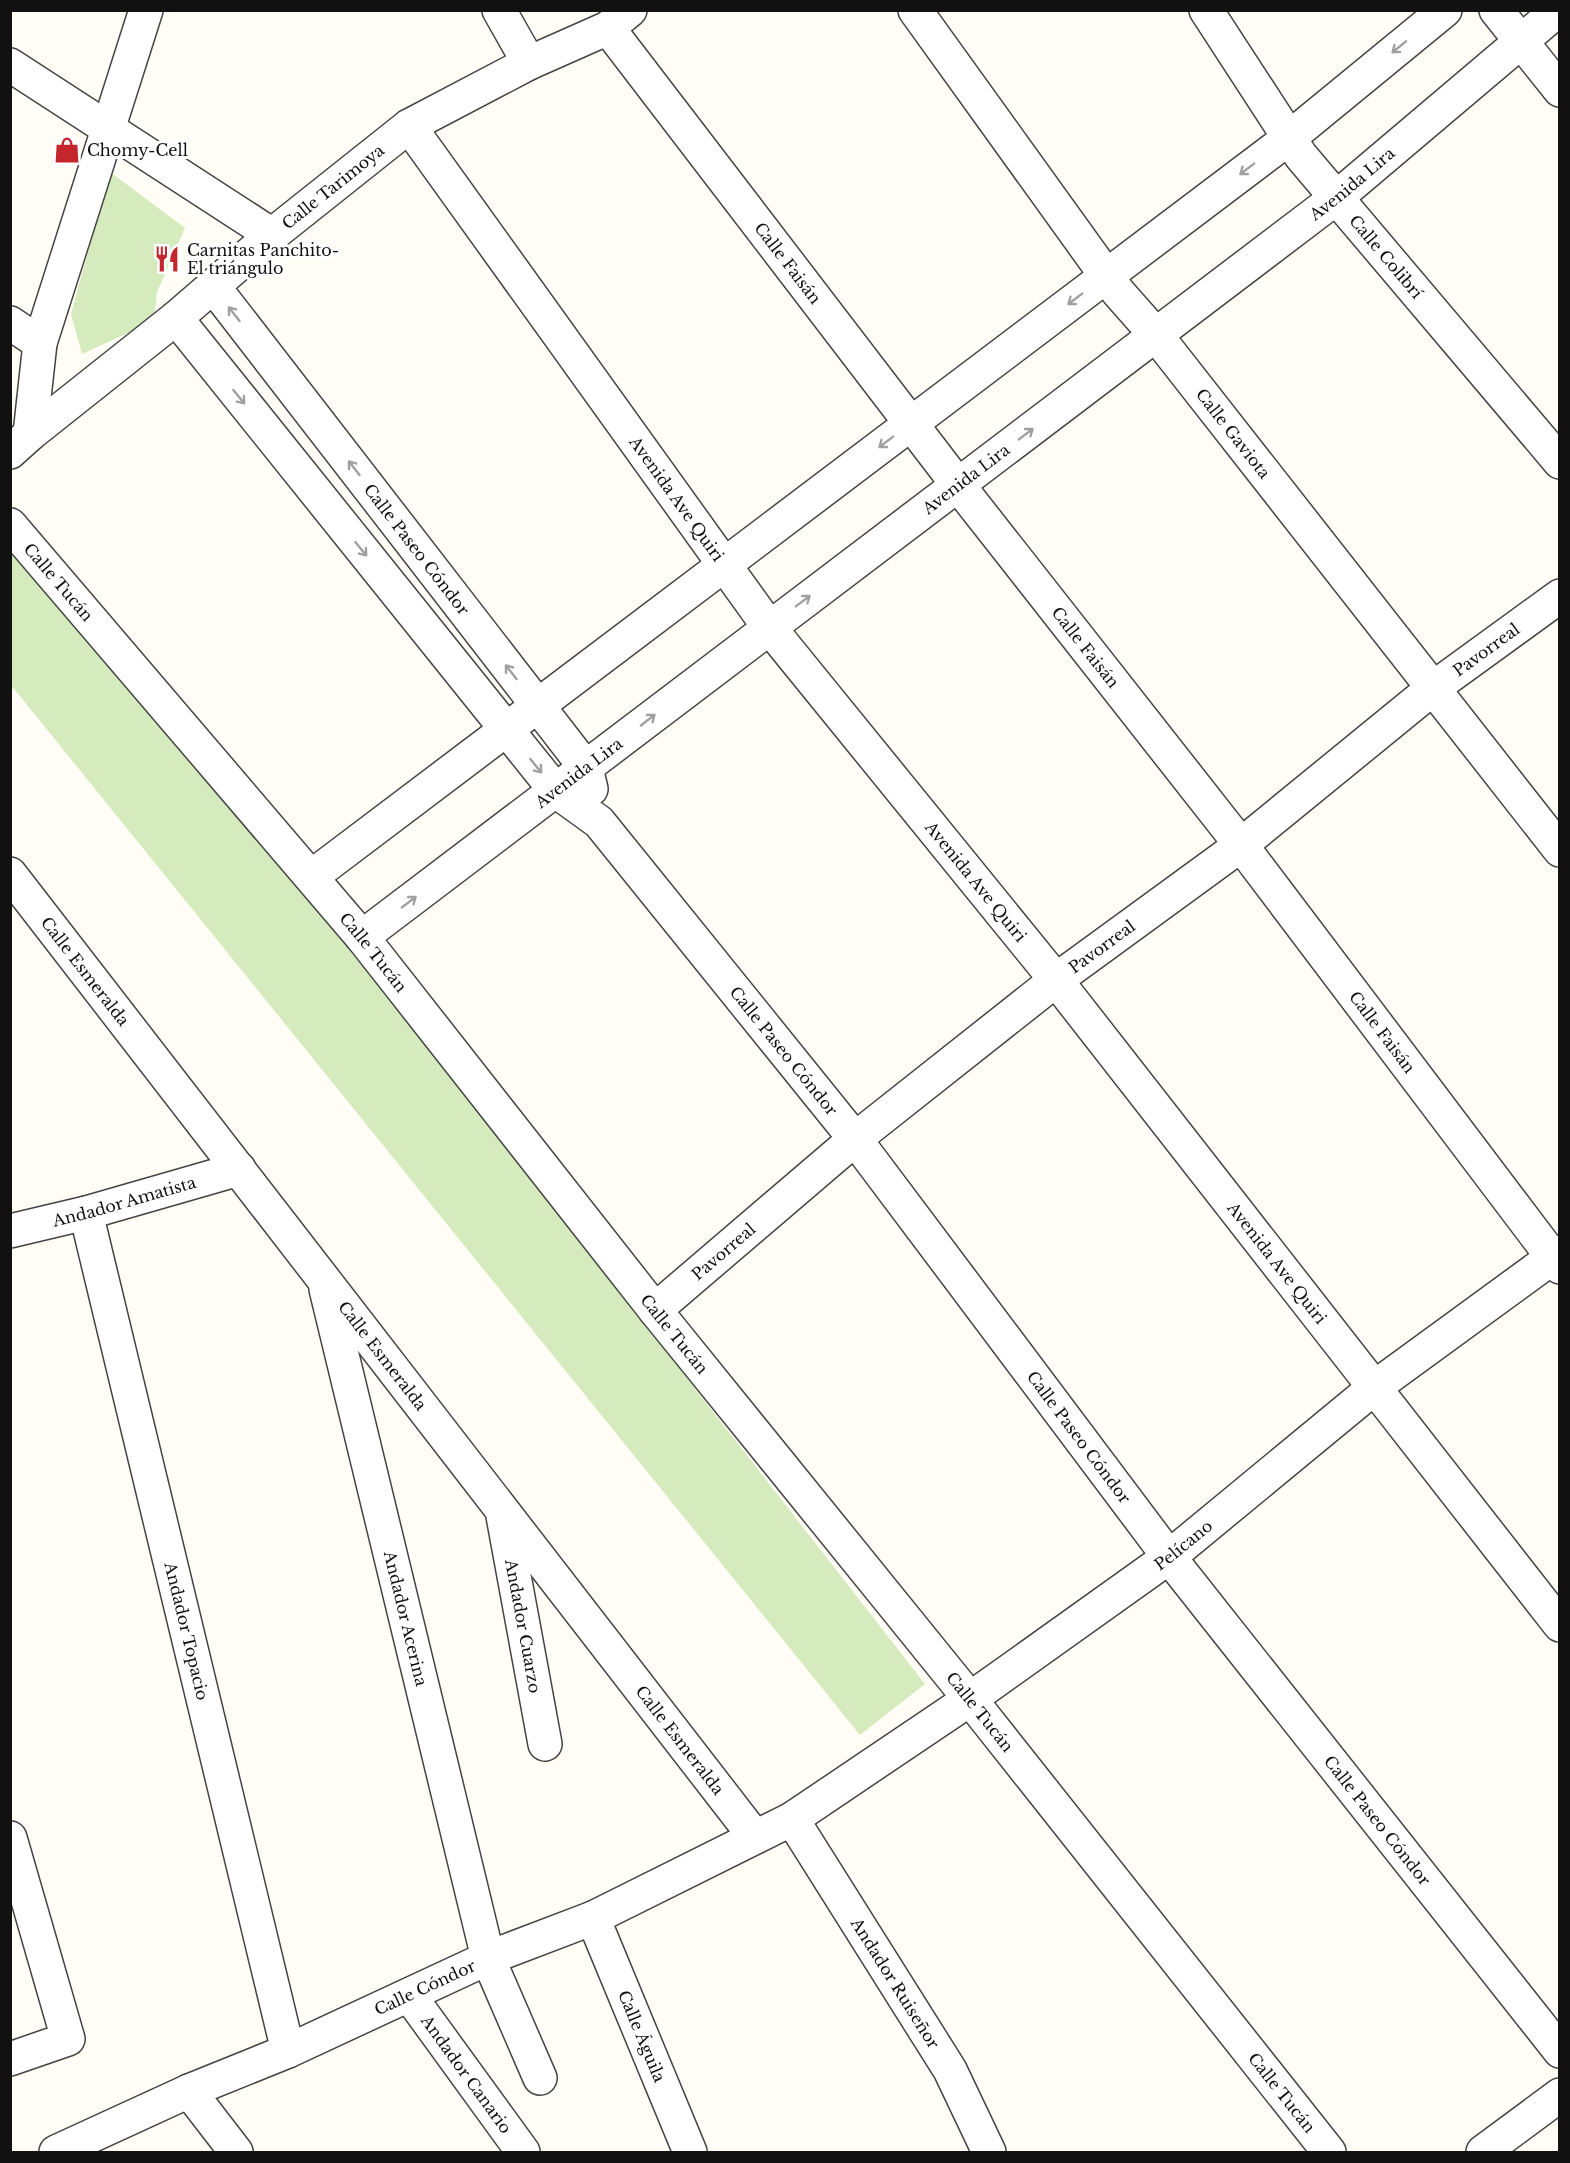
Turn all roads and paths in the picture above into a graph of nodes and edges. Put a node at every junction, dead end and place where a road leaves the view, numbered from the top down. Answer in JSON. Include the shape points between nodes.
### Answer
{"nodes":[{"id":1,"x":146,"y":10,"type":"edge"},
{"id":2,"x":499,"y":10,"type":"edge"},
{"id":3,"x":915,"y":10,"type":"edge"},
{"id":4,"x":1206,"y":10,"type":"edge"},
{"id":5,"x":1445,"y":10,"type":"edge"},
{"id":6,"x":1497,"y":10,"type":"edge"},
{"id":7,"x":1558,"y":10,"type":"edge"},
{"id":8,"x":619,"y":19,"type":"edge"},
{"id":9,"x":1522,"y":40,"type":"junction"},
{"id":10,"x":529,"y":63,"type":"junction"},
{"id":11,"x":10,"y":65,"type":"edge"},
{"id":12,"x":1560,"y":90,"type":"edge"},
{"id":13,"x":409,"y":126,"type":"junction"},
{"id":14,"x":109,"y":131,"type":"junction"},
{"id":15,"x":1289,"y":138,"type":"junction"},
{"id":16,"x":1336,"y":198,"type":"junction"},
{"id":17,"x":272,"y":235,"type":"junction"},
{"id":18,"x":1106,"y":276,"type":"junction"},
{"id":19,"x":213,"y":286,"type":"junction"},
{"id":20,"x":176,"y":318,"type":"junction"},
{"id":21,"x":10,"y":323,"type":"edge"},
{"id":22,"x":1156,"y":335,"type":"junction"},
{"id":23,"x":40,"y":343,"type":"junction"},
{"id":24,"x":911,"y":423,"type":"junction"},
{"id":25,"x":20,"y":443,"type":"edge"},
{"id":26,"x":1560,"y":462,"type":"edge"},
{"id":27,"x":958,"y":484,"type":"junction"},
{"id":28,"x":10,"y":525,"type":"edge"},
{"id":29,"x":724,"y":565,"type":"junction"},
{"id":30,"x":1560,"y":596,"type":"edge"},
{"id":31,"x":769,"y":627,"type":"junction"},
{"id":32,"x":1432,"y":689,"type":"junction"},
{"id":33,"x":538,"y":706,"type":"junction"},
{"id":34,"x":506,"y":730,"type":"junction"},
{"id":35,"x":586,"y":768,"type":"junction"},
{"id":36,"x":556,"y":791,"type":"junction"},
{"id":37,"x":599,"y":822,"type":"junction"},
{"id":38,"x":1241,"y":845,"type":"junction"},
{"id":39,"x":1560,"y":850,"type":"edge"},
{"id":40,"x":10,"y":874,"type":"edge"},
{"id":41,"x":311,"y":877,"type":"junction"},
{"id":42,"x":362,"y":937,"type":"junction"},
{"id":43,"x":1056,"y":980,"type":"junction"},
{"id":44,"x":855,"y":1139,"type":"junction"},
{"id":45,"x":238,"y":1169,"type":"junction"},
{"id":46,"x":86,"y":1213,"type":"junction"},
{"id":47,"x":10,"y":1231,"type":"edge"},
{"id":48,"x":1557,"y":1259,"type":"edge"},
{"id":49,"x":323,"y":1278,"type":"junction"},
{"id":50,"x":655,"y":1310,"type":"junction"},
{"id":51,"x":1375,"y":1387,"type":"junction"},
{"id":52,"x":502,"y":1509,"type":"junction"},
{"id":53,"x":1170,"y":1557,"type":"junction"},
{"id":54,"x":1560,"y":1625,"type":"edge"},
{"id":55,"x":970,"y":1699,"type":"junction"},
{"id":56,"x":545,"y":1744,"type":"dead end"},
{"id":57,"x":792,"y":1819,"type":"junction"},
{"id":58,"x":10,"y":1838,"type":"edge"},
{"id":59,"x":755,"y":1838,"type":"junction"},
{"id":60,"x":593,"y":1918,"type":"junction"},
{"id":61,"x":488,"y":1958,"type":"junction"},
{"id":62,"x":408,"y":1995,"type":"junction"},
{"id":63,"x":288,"y":2051,"type":"junction"},
{"id":64,"x":1560,"y":2051,"type":"edge"},
{"id":65,"x":10,"y":2059,"type":"edge"},
{"id":66,"x":540,"y":2078,"type":"dead end"},
{"id":67,"x":189,"y":2091,"type":"junction"},
{"id":68,"x":1560,"y":2095,"type":"edge"},
{"id":69,"x":56,"y":2152,"type":"edge"},
{"id":70,"x":237,"y":2152,"type":"edge"},
{"id":71,"x":523,"y":2152,"type":"edge"},
{"id":72,"x":690,"y":2152,"type":"edge"},
{"id":73,"x":988,"y":2152,"type":"edge"},
{"id":74,"x":1329,"y":2152,"type":"edge"},
{"id":75,"x":1483,"y":2152,"type":"edge"}],
"edges":[{"from":1,"to":14,"type":"street"},
{"from":2,"to":10,"type":"street"},
{"from":3,"to":18,"type":"street","name":"Calle Gaviota"},
{"from":4,"to":15,"type":"street","name":"Calle Colibrí"},
{"from":5,"to":15,"type":"street","one_way":true},
{"from":6,"to":9,"type":"street"},
{"from":7,"to":9,"type":"street","name":"Avenida Lira"},
{"from":8,"to":10,"type":"street","name":"Calle Tarimoya"},
{"from":8,"to":24,"type":"street","name":"Calle Faisán"},
{"from":9,"to":12,"type":"street"},
{"from":9,"to":16,"type":"street","name":"Avenida Lira"},
{"from":10,"to":13,"type":"street","name":"Calle Tarimoya"},
{"from":11,"to":14,"type":"street"},
{"from":13,"to":17,"type":"street","name":"Calle Tarimoya"},
{"from":13,"to":29,"type":"street","name":"Avenida Ave Quiri"},
{"from":14,"to":17,"type":"street"},
{"from":14,"to":23,"type":"street"},
{"from":15,"to":16,"type":"street","name":"Calle Colibrí"},
{"from":15,"to":18,"type":"street","one_way":true},
{"from":16,"to":22,"type":"street","name":"Avenida Lira"},
{"from":16,"to":26,"type":"street","name":"Calle Colibrí"},
{"from":17,"to":19,"type":"street","name":"Calle Tarimoya"},
{"from":18,"to":22,"type":"street","name":"Calle Gaviota"},
{"from":18,"to":24,"type":"street","one_way":true},
{"from":19,"to":20,"type":"street","name":"Calle Tarimoya"},
{"from":33,"to":19,"type":"street","name":"Calle Paseo Cóndor","one_way":true},
{"from":20,"to":25,"type":"street","name":"Calle Tarimoya"},
{"from":20,"to":34,"type":"street","name":"Calle Paseo Cóndor","one_way":true},
{"from":21,"to":23,"type":"street"},
{"from":27,"to":22,"type":"street","name":"Avenida Lira","one_way":true},
{"from":22,"to":32,"type":"street","name":"Calle Gaviota"},
{"from":23,"to":25,"type":"street"},
{"from":24,"to":27,"type":"street","name":"Calle Faisán"},
{"from":24,"to":29,"type":"street","one_way":true},
{"from":31,"to":27,"type":"street","name":"Avenida Lira","one_way":true},
{"from":27,"to":38,"type":"street","name":"Calle Faisán"},
{"from":28,"to":41,"type":"street","name":"Calle Tucán"},
{"from":29,"to":31,"type":"street","name":"Avenida Ave Quiri"},
{"from":29,"to":33,"type":"street"},
{"from":30,"to":32,"type":"street","name":"Pavorreal"},
{"from":35,"to":31,"type":"street","name":"Avenida Lira","one_way":true},
{"from":31,"to":43,"type":"street","name":"Avenida Ave Quiri"},
{"from":32,"to":38,"type":"street","name":"Pavorreal"},
{"from":32,"to":39,"type":"street","name":"Calle Gaviota"},
{"from":33,"to":34,"type":"street"},
{"from":33,"to":35,"type":"street","name":"Calle Paseo Cóndor"},
{"from":34,"to":36,"type":"street","name":"Calle Paseo Cóndor","one_way":true},
{"from":34,"to":41,"type":"street"},
{"from":35,"to":36,"type":"street","name":"Avenida Lira"},
{"from":35,"to":37,"type":"street","name":"Calle Paseo Cóndor"},
{"from":36,"to":37,"type":"street","name":"Calle Paseo Cóndor"},
{"from":42,"to":36,"type":"street","name":"Avenida Lira","one_way":true},
{"from":37,"to":44,"type":"street","name":"Calle Paseo Cóndor"},
{"from":38,"to":43,"type":"street","name":"Pavorreal"},
{"from":38,"to":48,"type":"street","name":"Calle Faisán"},
{"from":40,"to":45,"type":"street","name":"Calle Esmeralda"},
{"from":41,"to":42,"type":"street","name":"Calle Tucán"},
{"from":42,"to":50,"type":"street","name":"Calle Tucán"},
{"from":43,"to":44,"type":"street","name":"Pavorreal"},
{"from":43,"to":51,"type":"street","name":"Avenida Ave Quiri"},
{"from":44,"to":50,"type":"street","name":"Pavorreal"},
{"from":44,"to":53,"type":"street","name":"Calle Paseo Cóndor"},
{"from":45,"to":46,"type":"street","name":"Andador Amatista"},
{"from":45,"to":49,"type":"street","name":"Calle Esmeralda"},
{"from":46,"to":47,"type":"street","name":"Andador Amatista"},
{"from":46,"to":63,"type":"street","name":"Andador Topacio"},
{"from":48,"to":51,"type":"street","name":"Pelícano"},
{"from":49,"to":52,"type":"street","name":"Calle Esmeralda"},
{"from":49,"to":61,"type":"street","name":"Andador Acerina"},
{"from":50,"to":55,"type":"street","name":"Calle Tucán"},
{"from":51,"to":53,"type":"street","name":"Pelícano"},
{"from":51,"to":54,"type":"street","name":"Avenida Ave Quiri"},
{"from":52,"to":56,"type":"street","name":"Andador Cuarzo"},
{"from":52,"to":59,"type":"street","name":"Calle Esmeralda"},
{"from":53,"to":55,"type":"street","name":"Pelícano"},
{"from":53,"to":64,"type":"street","name":"Calle Paseo Cóndor"},
{"from":55,"to":57,"type":"street","name":"Pelícano"},
{"from":55,"to":74,"type":"street","name":"Calle Tucán"},
{"from":57,"to":59,"type":"street","name":"Calle Cóndor"},
{"from":57,"to":73,"type":"street","name":"Andador Ruiseñor","via":[[950,2070]]},
{"from":58,"to":65,"type":"street","via":[[68,2039]]},
{"from":59,"to":60,"type":"street","name":"Calle Cóndor"},
{"from":60,"to":61,"type":"street","name":"Calle Cóndor"},
{"from":60,"to":72,"type":"street","name":"Calle Águila"},
{"from":61,"to":62,"type":"street","name":"Calle Cóndor"},
{"from":61,"to":66,"type":"street","name":"Andador Acerina"},
{"from":62,"to":63,"type":"street","name":"Calle Cóndor"},
{"from":62,"to":71,"type":"street","name":"Andador Canario"},
{"from":63,"to":67,"type":"street","name":"Calle Cóndor"},
{"from":67,"to":69,"type":"street","name":"Calle Cóndor"},
{"from":67,"to":70,"type":"street"},
{"from":68,"to":75,"type":"street"}]}
